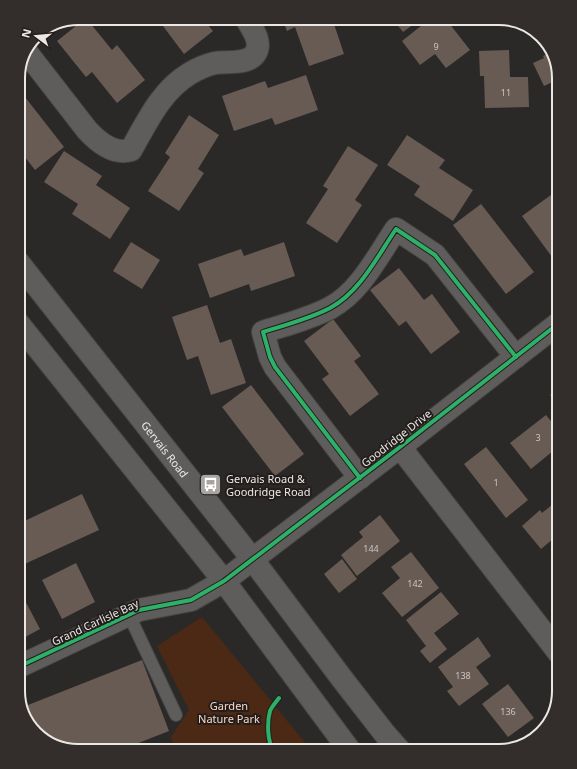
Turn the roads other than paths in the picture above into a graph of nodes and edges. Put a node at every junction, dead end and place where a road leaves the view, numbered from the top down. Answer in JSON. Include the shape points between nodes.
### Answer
{"nodes":[{"id":1,"x":250,"y":25,"type":"edge"},
{"id":2,"x":30,"y":56,"type":"edge"},
{"id":3,"x":25,"y":271,"type":"edge"},
{"id":4,"x":552,"y":329,"type":"edge"},
{"id":5,"x":25,"y":332,"type":"edge"},
{"id":6,"x":516,"y":357,"type":"junction"},
{"id":7,"x":400,"y":447,"type":"junction"},
{"id":8,"x":360,"y":478,"type":"junction"},
{"id":9,"x":253,"y":560,"type":"junction"},
{"id":10,"x":224,"y":581,"type":"junction"},
{"id":11,"x":129,"y":615,"type":"junction"},
{"id":12,"x":552,"y":644,"type":"edge"},
{"id":13,"x":25,"y":664,"type":"edge"},
{"id":14,"x":176,"y":715,"type":"dead end"},
{"id":15,"x":345,"y":744,"type":"edge"},
{"id":16,"x":394,"y":744,"type":"edge"}],
"edges":[{"from":1,"to":2,"type":"street","via":[[258,42],[255,54],[243,61],[207,65],[178,81],[159,101],[131,150],[124,152],[111,149],[95,139]]},
{"from":3,"to":9,"type":"street","name":"Gervais Road"},
{"from":4,"to":6,"type":"street","name":"Goodridge Drive"},
{"from":5,"to":10,"type":"street"},
{"from":6,"to":7,"type":"street","name":"Goodridge Drive"},
{"from":6,"to":8,"type":"street","via":[[435,255],[396,229],[362,280],[342,300],[320,313],[263,332],[275,368]]},
{"from":7,"to":8,"type":"street","name":"Goodridge Drive"},
{"from":7,"to":12,"type":"street","name":"Goodridge Drive"},
{"from":8,"to":9,"type":"street","name":"Goodridge Drive"},
{"from":9,"to":10,"type":"street","name":"Goodridge Drive"},
{"from":9,"to":16,"type":"street","name":"Gervais Road"},
{"from":10,"to":11,"type":"street","name":"Grand Carlisle Bay","via":[[191,600],[151,606]]},
{"from":10,"to":15,"type":"street"},
{"from":11,"to":13,"type":"street","name":"Grand Carlisle Bay"},
{"from":11,"to":14,"type":"lane"}]}
